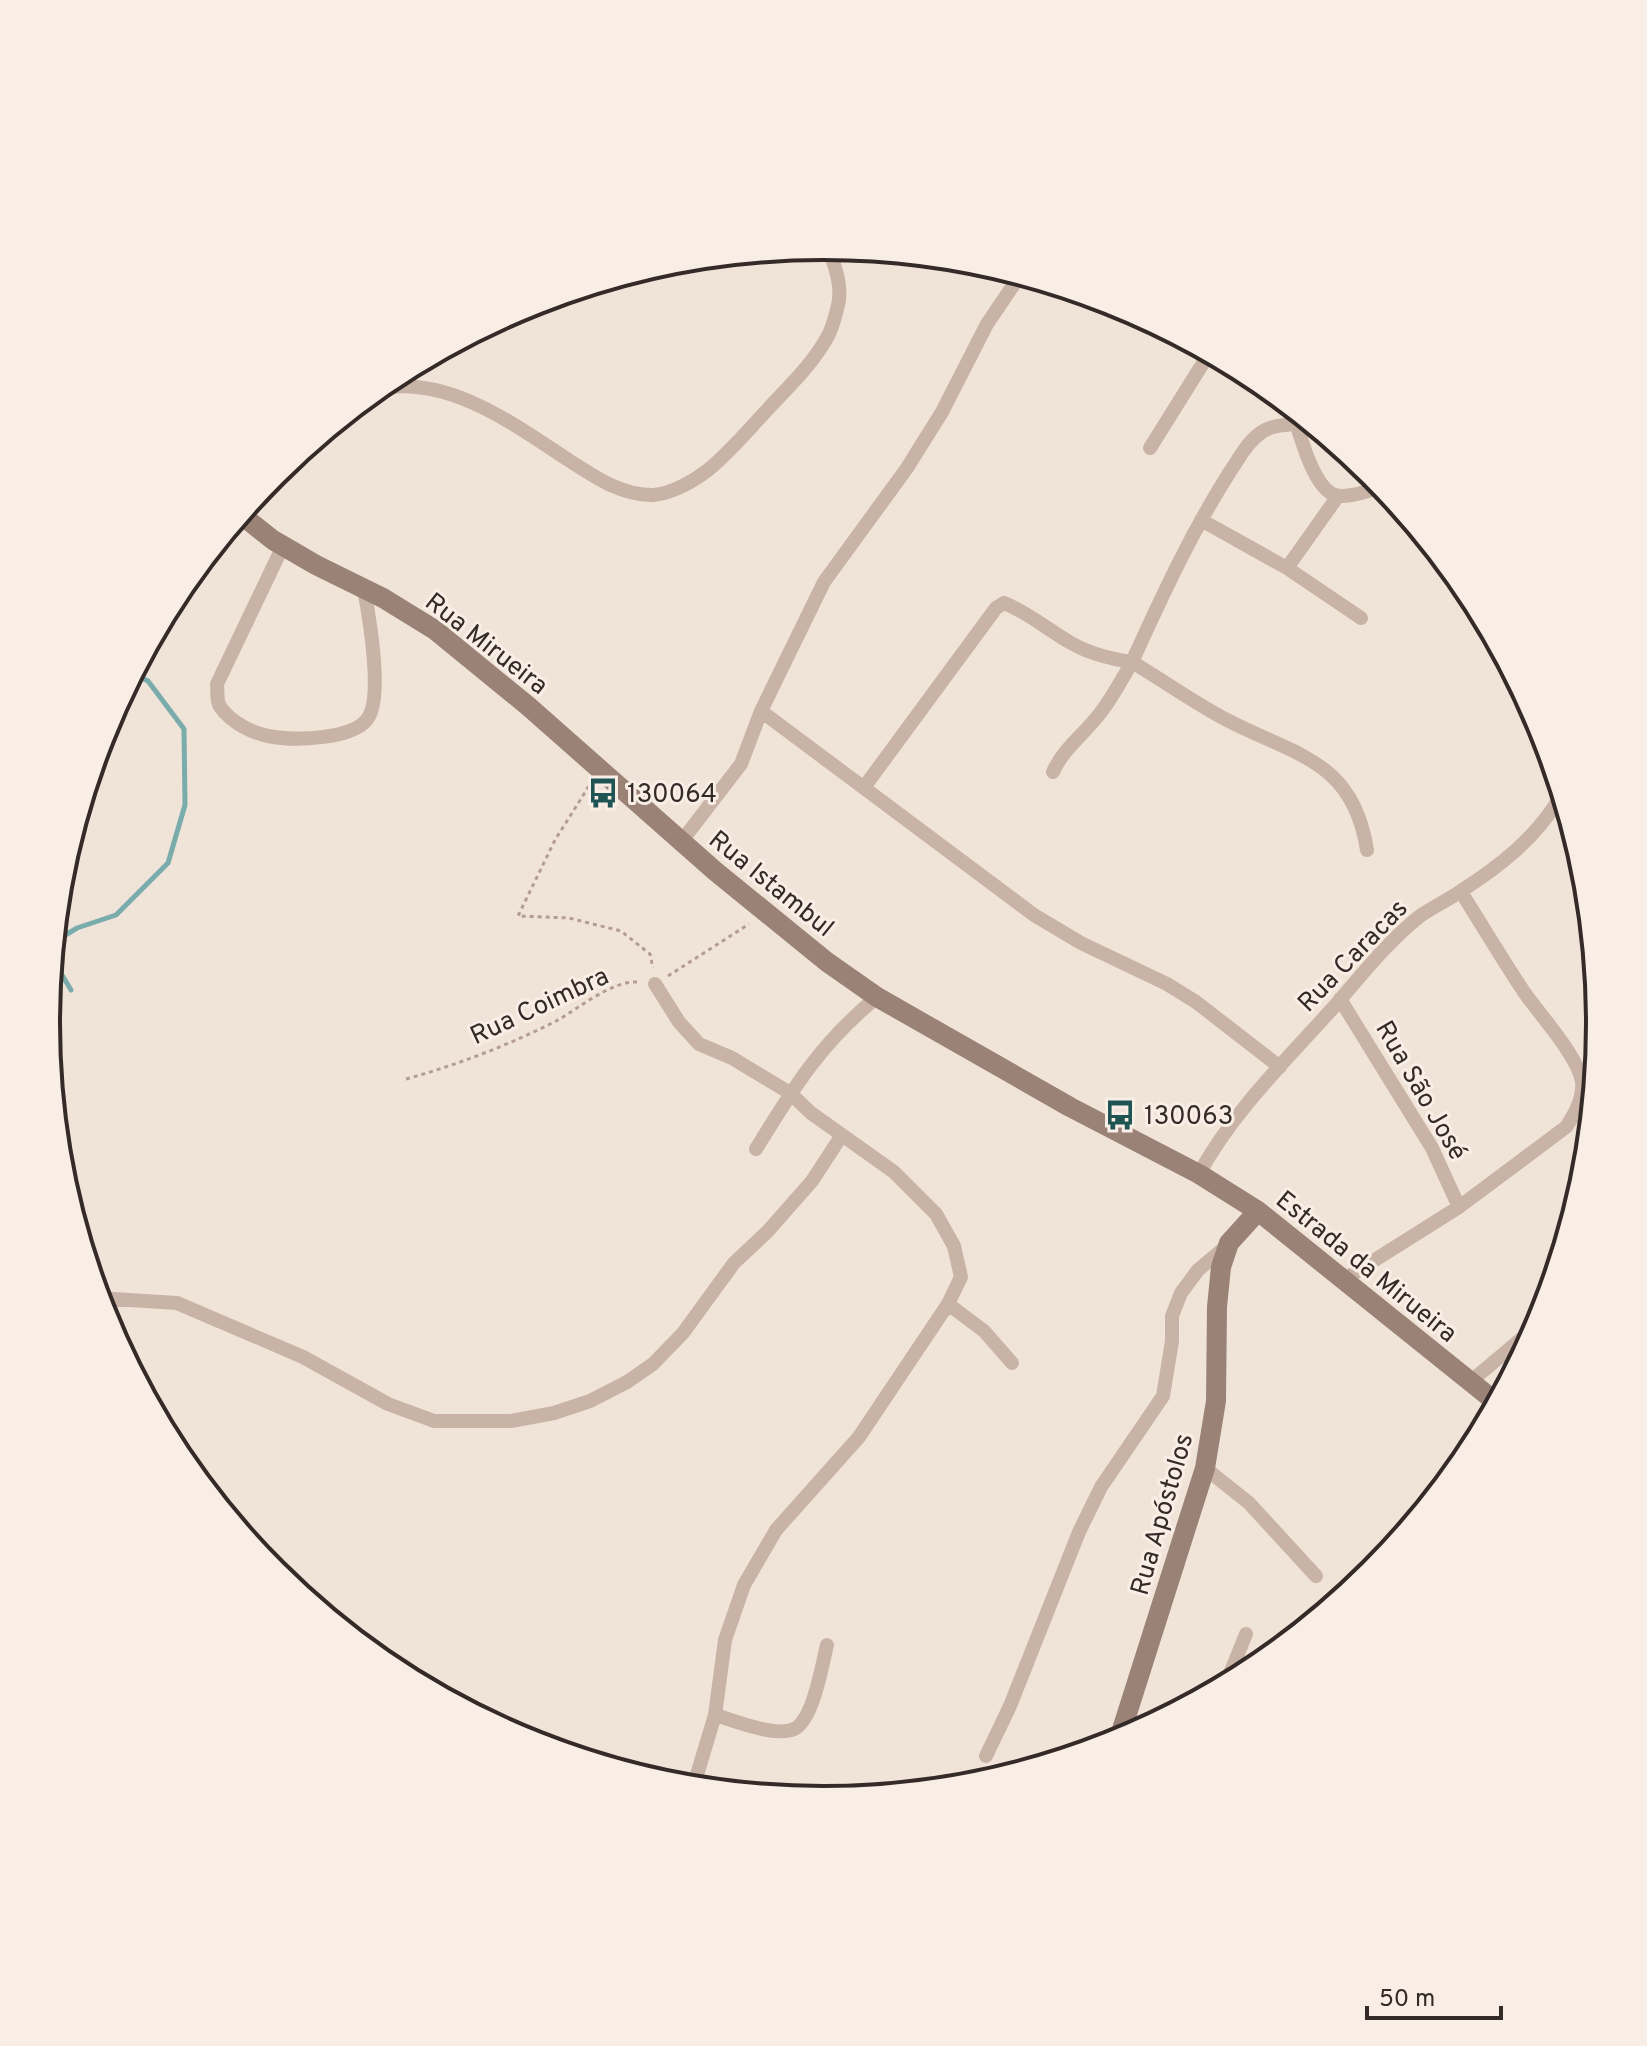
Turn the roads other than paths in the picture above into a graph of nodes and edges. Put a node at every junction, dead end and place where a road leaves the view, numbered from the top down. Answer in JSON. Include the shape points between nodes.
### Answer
{"nodes":[{"id":1,"x":833,"y":260,"type":"edge"},
{"id":2,"x":1014,"y":284,"type":"edge"},
{"id":3,"x":1204,"y":361,"type":"edge"},
{"id":4,"x":401,"y":387,"type":"edge"},
{"id":5,"x":1297,"y":424,"type":"joint"},
{"id":6,"x":1150,"y":448,"type":"dead end"},
{"id":7,"x":1369,"y":489,"type":"edge"},
{"id":8,"x":1338,"y":496,"type":"junction"},
{"id":9,"x":249,"y":520,"type":"edge"},
{"id":10,"x":1201,"y":520,"type":"junction"},
{"id":11,"x":283,"y":546,"type":"junction"},
{"id":12,"x":1287,"y":568,"type":"junction"},
{"id":13,"x":364,"y":589,"type":"junction"},
{"id":14,"x":1361,"y":618,"type":"dead end"},
{"id":15,"x":1132,"y":662,"type":"junction"},
{"id":16,"x":761,"y":711,"type":"junction"},
{"id":17,"x":1053,"y":772,"type":"dead end"},
{"id":18,"x":865,"y":786,"type":"junction"},
{"id":19,"x":1555,"y":808,"type":"edge"},
{"id":20,"x":681,"y":842,"type":"junction"},
{"id":21,"x":1367,"y":850,"type":"dead end"},
{"id":22,"x":1461,"y":892,"type":"junction"},
{"id":23,"x":655,"y":984,"type":"road end"},
{"id":24,"x":877,"y":997,"type":"junction"},
{"id":25,"x":1340,"y":999,"type":"junction"},
{"id":26,"x":1280,"y":1067,"type":"junction"},
{"id":27,"x":1581,"y":1090,"type":"junction"},
{"id":28,"x":790,"y":1093,"type":"junction"},
{"id":29,"x":1583,"y":1093,"type":"edge"},
{"id":30,"x":842,"y":1135,"type":"junction"},
{"id":31,"x":756,"y":1149,"type":"dead end"},
{"id":32,"x":1199,"y":1174,"type":"junction"},
{"id":33,"x":1459,"y":1207,"type":"junction"},
{"id":34,"x":1258,"y":1211,"type":"junction"},
{"id":35,"x":1229,"y":1243,"type":"junction"},
{"id":36,"x":1343,"y":1280,"type":"junction"},
{"id":37,"x":112,"y":1299,"type":"edge"},
{"id":38,"x":948,"y":1304,"type":"junction"},
{"id":39,"x":1516,"y":1343,"type":"edge"},
{"id":40,"x":1012,"y":1363,"type":"dead end"},
{"id":41,"x":1470,"y":1382,"type":"junction"},
{"id":42,"x":1489,"y":1397,"type":"edge"},
{"id":43,"x":1205,"y":1468,"type":"junction"},
{"id":44,"x":1316,"y":1576,"type":"dead end"},
{"id":45,"x":1246,"y":1634,"type":"dead end"},
{"id":46,"x":827,"y":1645,"type":"dead end"},
{"id":47,"x":1233,"y":1667,"type":"edge"},
{"id":48,"x":715,"y":1715,"type":"junction"},
{"id":49,"x":1124,"y":1725,"type":"edge"},
{"id":50,"x":986,"y":1756,"type":"dead end"},
{"id":51,"x":697,"y":1776,"type":"edge"}],
"edges":[{"from":1,"to":4,"type":"street","via":[[840,301],[830,333],[809,364],[707,470],[655,495],[623,490],[591,475],[464,399]]},
{"from":2,"to":16,"type":"street","name":"Rua Istambul","via":[[907,468],[824,582]]},
{"from":3,"to":6,"type":"street"},
{"from":5,"to":8,"type":"street","via":[[1320,483]]},
{"from":5,"to":10,"type":"street","via":[[1275,426],[1247,446]]},
{"from":7,"to":8,"type":"street"},
{"from":8,"to":12,"type":"street"},
{"from":9,"to":11,"type":"main road","name":"Rua Mirueira"},
{"from":10,"to":12,"type":"street"},
{"from":10,"to":15,"type":"street"},
{"from":11,"to":13,"type":"main road","name":"Rua Mirueira"},
{"from":11,"to":13,"type":"street","via":[[217,684],[218,705],[232,720],[266,736],[297,739],[356,730],[370,717],[375,678]]},
{"from":12,"to":14,"type":"street"},
{"from":13,"to":20,"type":"main road","name":"Rua Mirueira","via":[[435,630]]},
{"from":15,"to":17,"type":"street"},
{"from":15,"to":18,"type":"street","via":[[1071,643],[1004,603]]},
{"from":15,"to":21,"type":"street","via":[[1225,719],[1327,770],[1356,807]]},
{"from":16,"to":18,"type":"street"},
{"from":16,"to":20,"type":"street","name":"Rua Istambul","via":[[741,764]]},
{"from":18,"to":26,"type":"street","via":[[1034,915],[1167,984]]},
{"from":19,"to":22,"type":"street","name":"Rua Caracas","via":[[1528,841]]},
{"from":20,"to":24,"type":"main road","name":"Rua Istambul"},
{"from":22,"to":25,"type":"street","name":"Rua Caracas","via":[[1402,932]]},
{"from":22,"to":27,"type":"street","via":[[1568,1052],[1582,1080]]},
{"from":23,"to":28,"type":"street","via":[[699,1044]]},
{"from":24,"to":28,"type":"street","via":[[824,1048]]},
{"from":24,"to":32,"type":"main road","name":"Rua Istambul"},
{"from":25,"to":26,"type":"street","name":"Rua Caracas"},
{"from":25,"to":33,"type":"street","name":"Rua São José","via":[[1432,1148]]},
{"from":26,"to":32,"type":"street","name":"Rua Caracas"},
{"from":27,"to":29,"type":"street"},
{"from":27,"to":33,"type":"street","via":[[1566,1127]]},
{"from":28,"to":30,"type":"street"},
{"from":28,"to":31,"type":"street"},
{"from":30,"to":37,"type":"street","via":[[812,1181],[734,1263],[683,1333],[653,1364],[590,1401],[554,1413],[511,1421],[434,1421],[177,1303]]},
{"from":30,"to":38,"type":"street","via":[[894,1172],[936,1214],[954,1246],[961,1277]]},
{"from":32,"to":34,"type":"main road","name":"Estrada da Mirueira"},
{"from":33,"to":36,"type":"street"},
{"from":34,"to":35,"type":"main road","name":"Rua Apóstolos"},
{"from":34,"to":36,"type":"main road","name":"Estrada da Mirueira"},
{"from":35,"to":43,"type":"main road","name":"Rua Apóstolos","via":[[1221,1267],[1216,1401]]},
{"from":35,"to":50,"type":"street","via":[[1181,1293],[1172,1316],[1163,1396],[1101,1487]]},
{"from":36,"to":41,"type":"main road","name":"Estrada da Mirueira"},
{"from":38,"to":40,"type":"street","via":[[984,1331]]},
{"from":38,"to":48,"type":"street","via":[[859,1437],[776,1530],[744,1585],[725,1640]]},
{"from":39,"to":41,"type":"street"},
{"from":41,"to":42,"type":"main road","name":"Estrada da Mirueira"},
{"from":43,"to":44,"type":"street","via":[[1249,1503]]},
{"from":43,"to":49,"type":"main road","name":"Rua Apóstolos"},
{"from":45,"to":47,"type":"street"},
{"from":46,"to":48,"type":"street","via":[[809,1711],[796,1728],[779,1731]]},
{"from":48,"to":51,"type":"street"}]}
